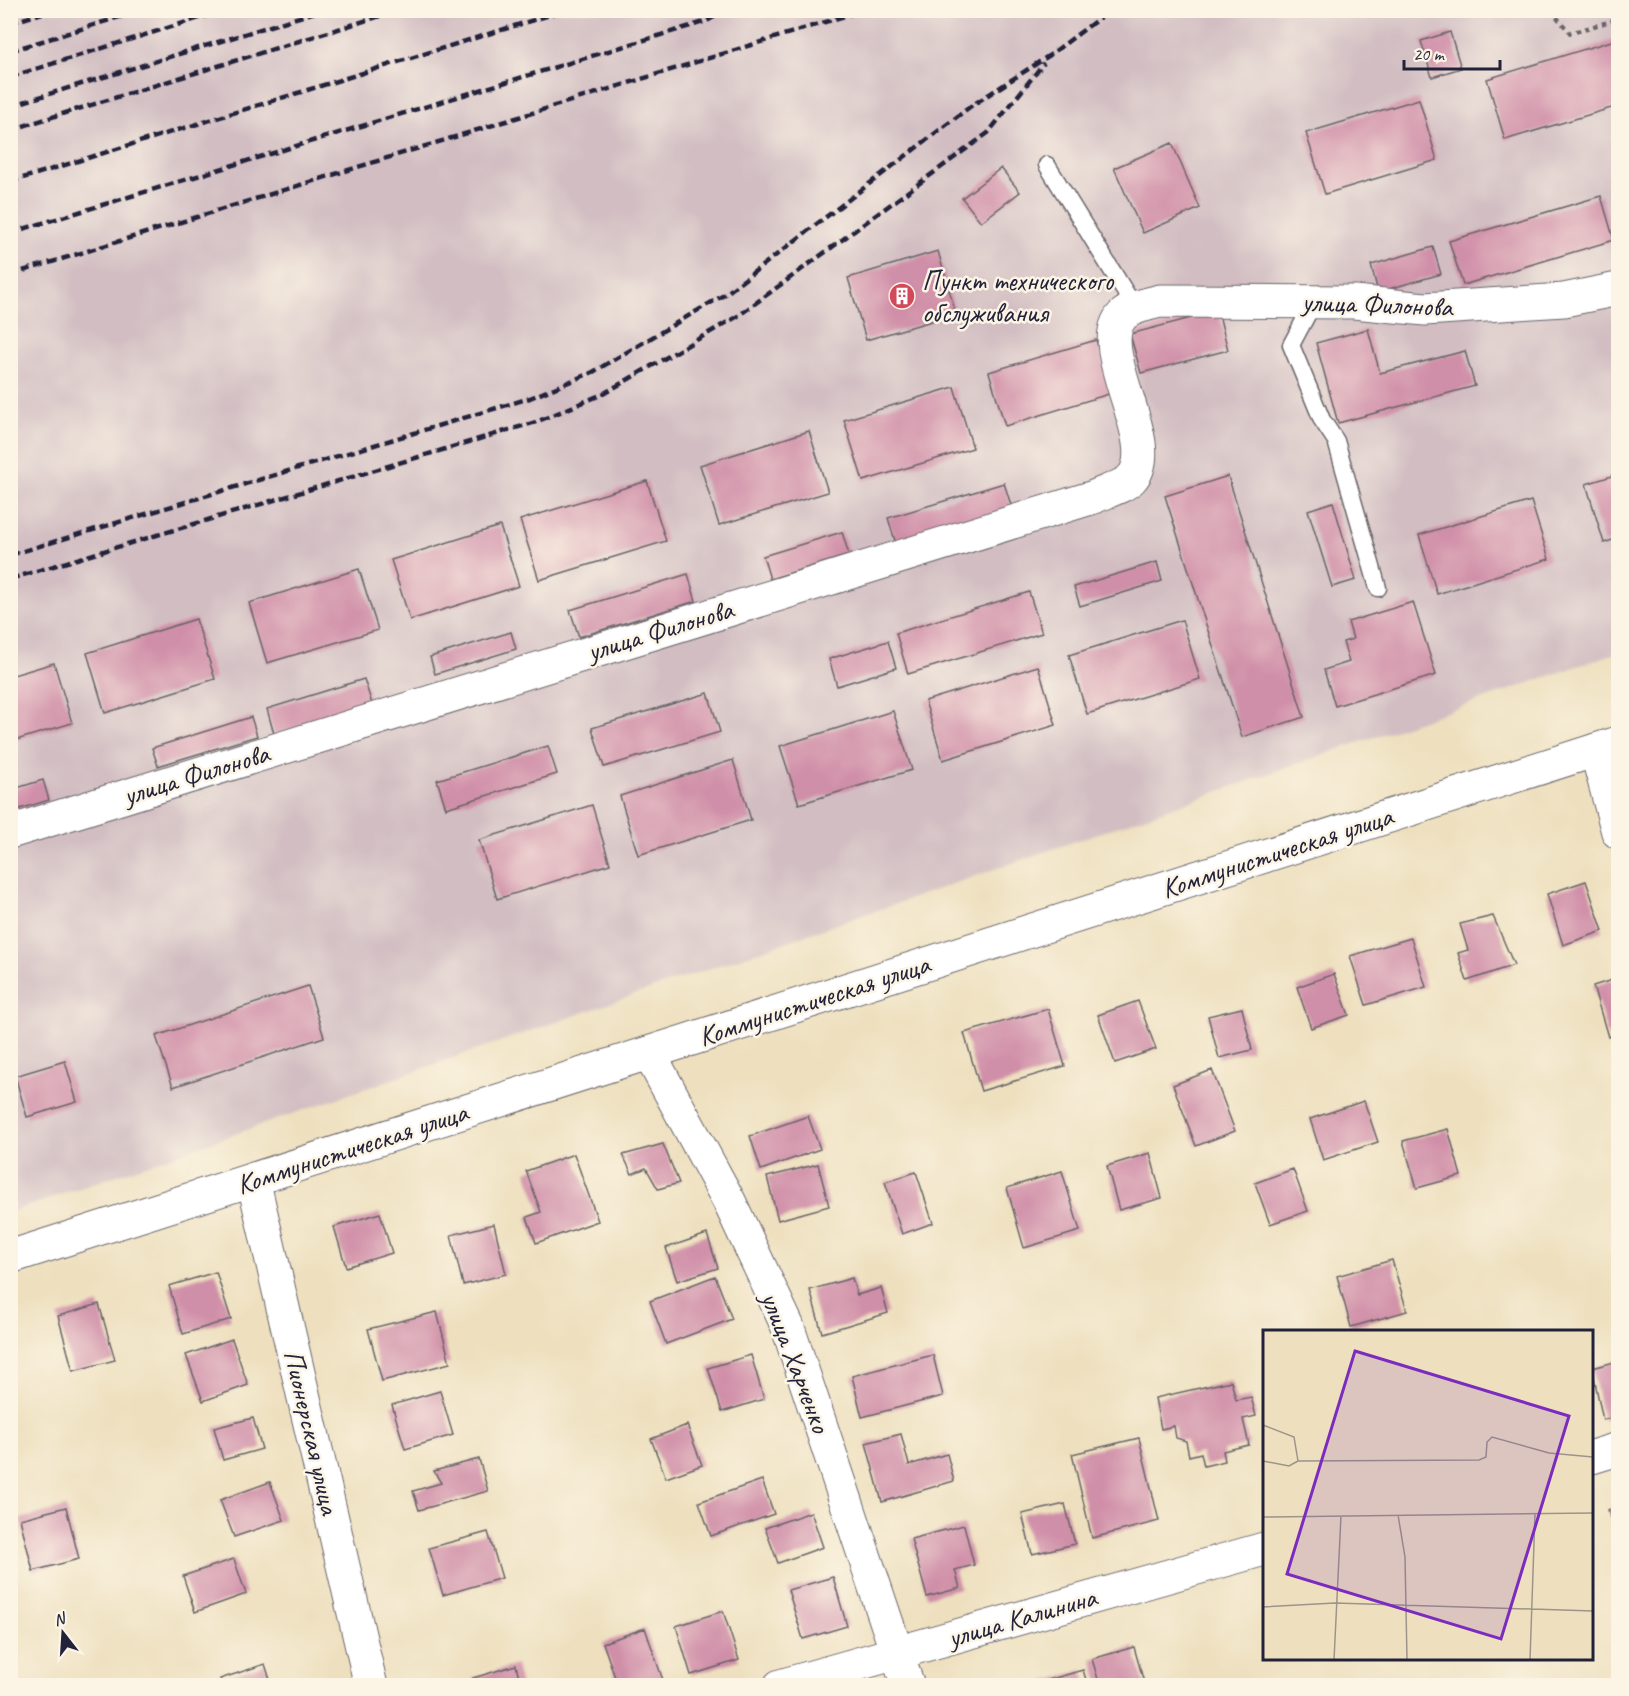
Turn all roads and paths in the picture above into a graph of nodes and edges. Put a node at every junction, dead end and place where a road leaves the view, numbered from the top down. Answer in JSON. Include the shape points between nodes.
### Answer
{"nodes":[{"id":1,"x":1551,"y":10,"type":"edge"},
{"id":2,"x":1618,"y":19,"type":"edge"},
{"id":3,"x":1047,"y":165,"type":"dead end"},
{"id":4,"x":1618,"y":289,"type":"edge"},
{"id":5,"x":1314,"y":302,"type":"junction"},
{"id":6,"x":1135,"y":308,"type":"junction"},
{"id":7,"x":1378,"y":588,"type":"dead end"},
{"id":8,"x":1607,"y":746,"type":"edge"},
{"id":9,"x":10,"y":832,"type":"edge"},
{"id":10,"x":1618,"y":832,"type":"edge"},
{"id":11,"x":649,"y":1053,"type":"junction"},
{"id":12,"x":253,"y":1179,"type":"junction"},
{"id":13,"x":10,"y":1257,"type":"edge"},
{"id":14,"x":1618,"y":1449,"type":"edge"},
{"id":15,"x":1593,"y":1457,"type":"edge"},
{"id":16,"x":1263,"y":1549,"type":"edge"},
{"id":17,"x":898,"y":1652,"type":"junction"},
{"id":18,"x":371,"y":1686,"type":"edge"},
{"id":19,"x":780,"y":1686,"type":"edge"},
{"id":20,"x":908,"y":1686,"type":"edge"}],
"edges":[{"from":1,"to":2,"type":"path","via":[[1570,33]]},
{"from":3,"to":6,"type":"lane"},
{"from":4,"to":5,"type":"street","name":"улица Филонова","via":[[1564,300],[1425,309]]},
{"from":5,"to":6,"type":"street","name":"улица Филонова","via":[[1160,300]]},
{"from":5,"to":7,"type":"lane","via":[[1291,345],[1322,420],[1336,441]]},
{"from":6,"to":9,"type":"street","name":"улица Филонова","via":[[1123,315],[1114,331],[1114,351],[1133,414],[1140,461],[1131,479],[1094,497]]},
{"from":8,"to":10,"type":"street"},
{"from":8,"to":11,"type":"street","name":"Коммунистическая улица"},
{"from":11,"to":12,"type":"street","name":"Коммунистическая улица"},
{"from":11,"to":17,"type":"street","name":"улица Харченко","via":[[729,1201],[787,1325]]},
{"from":12,"to":13,"type":"street","name":"Коммунистическая улица"},
{"from":12,"to":18,"type":"street","name":"Пионерская улица"},
{"from":14,"to":15,"type":"street"},
{"from":16,"to":17,"type":"street","name":"улица Калинина"},
{"from":17,"to":19,"type":"street","name":"улица Калинина"},
{"from":17,"to":20,"type":"street","name":"улица Харченко"}]}
